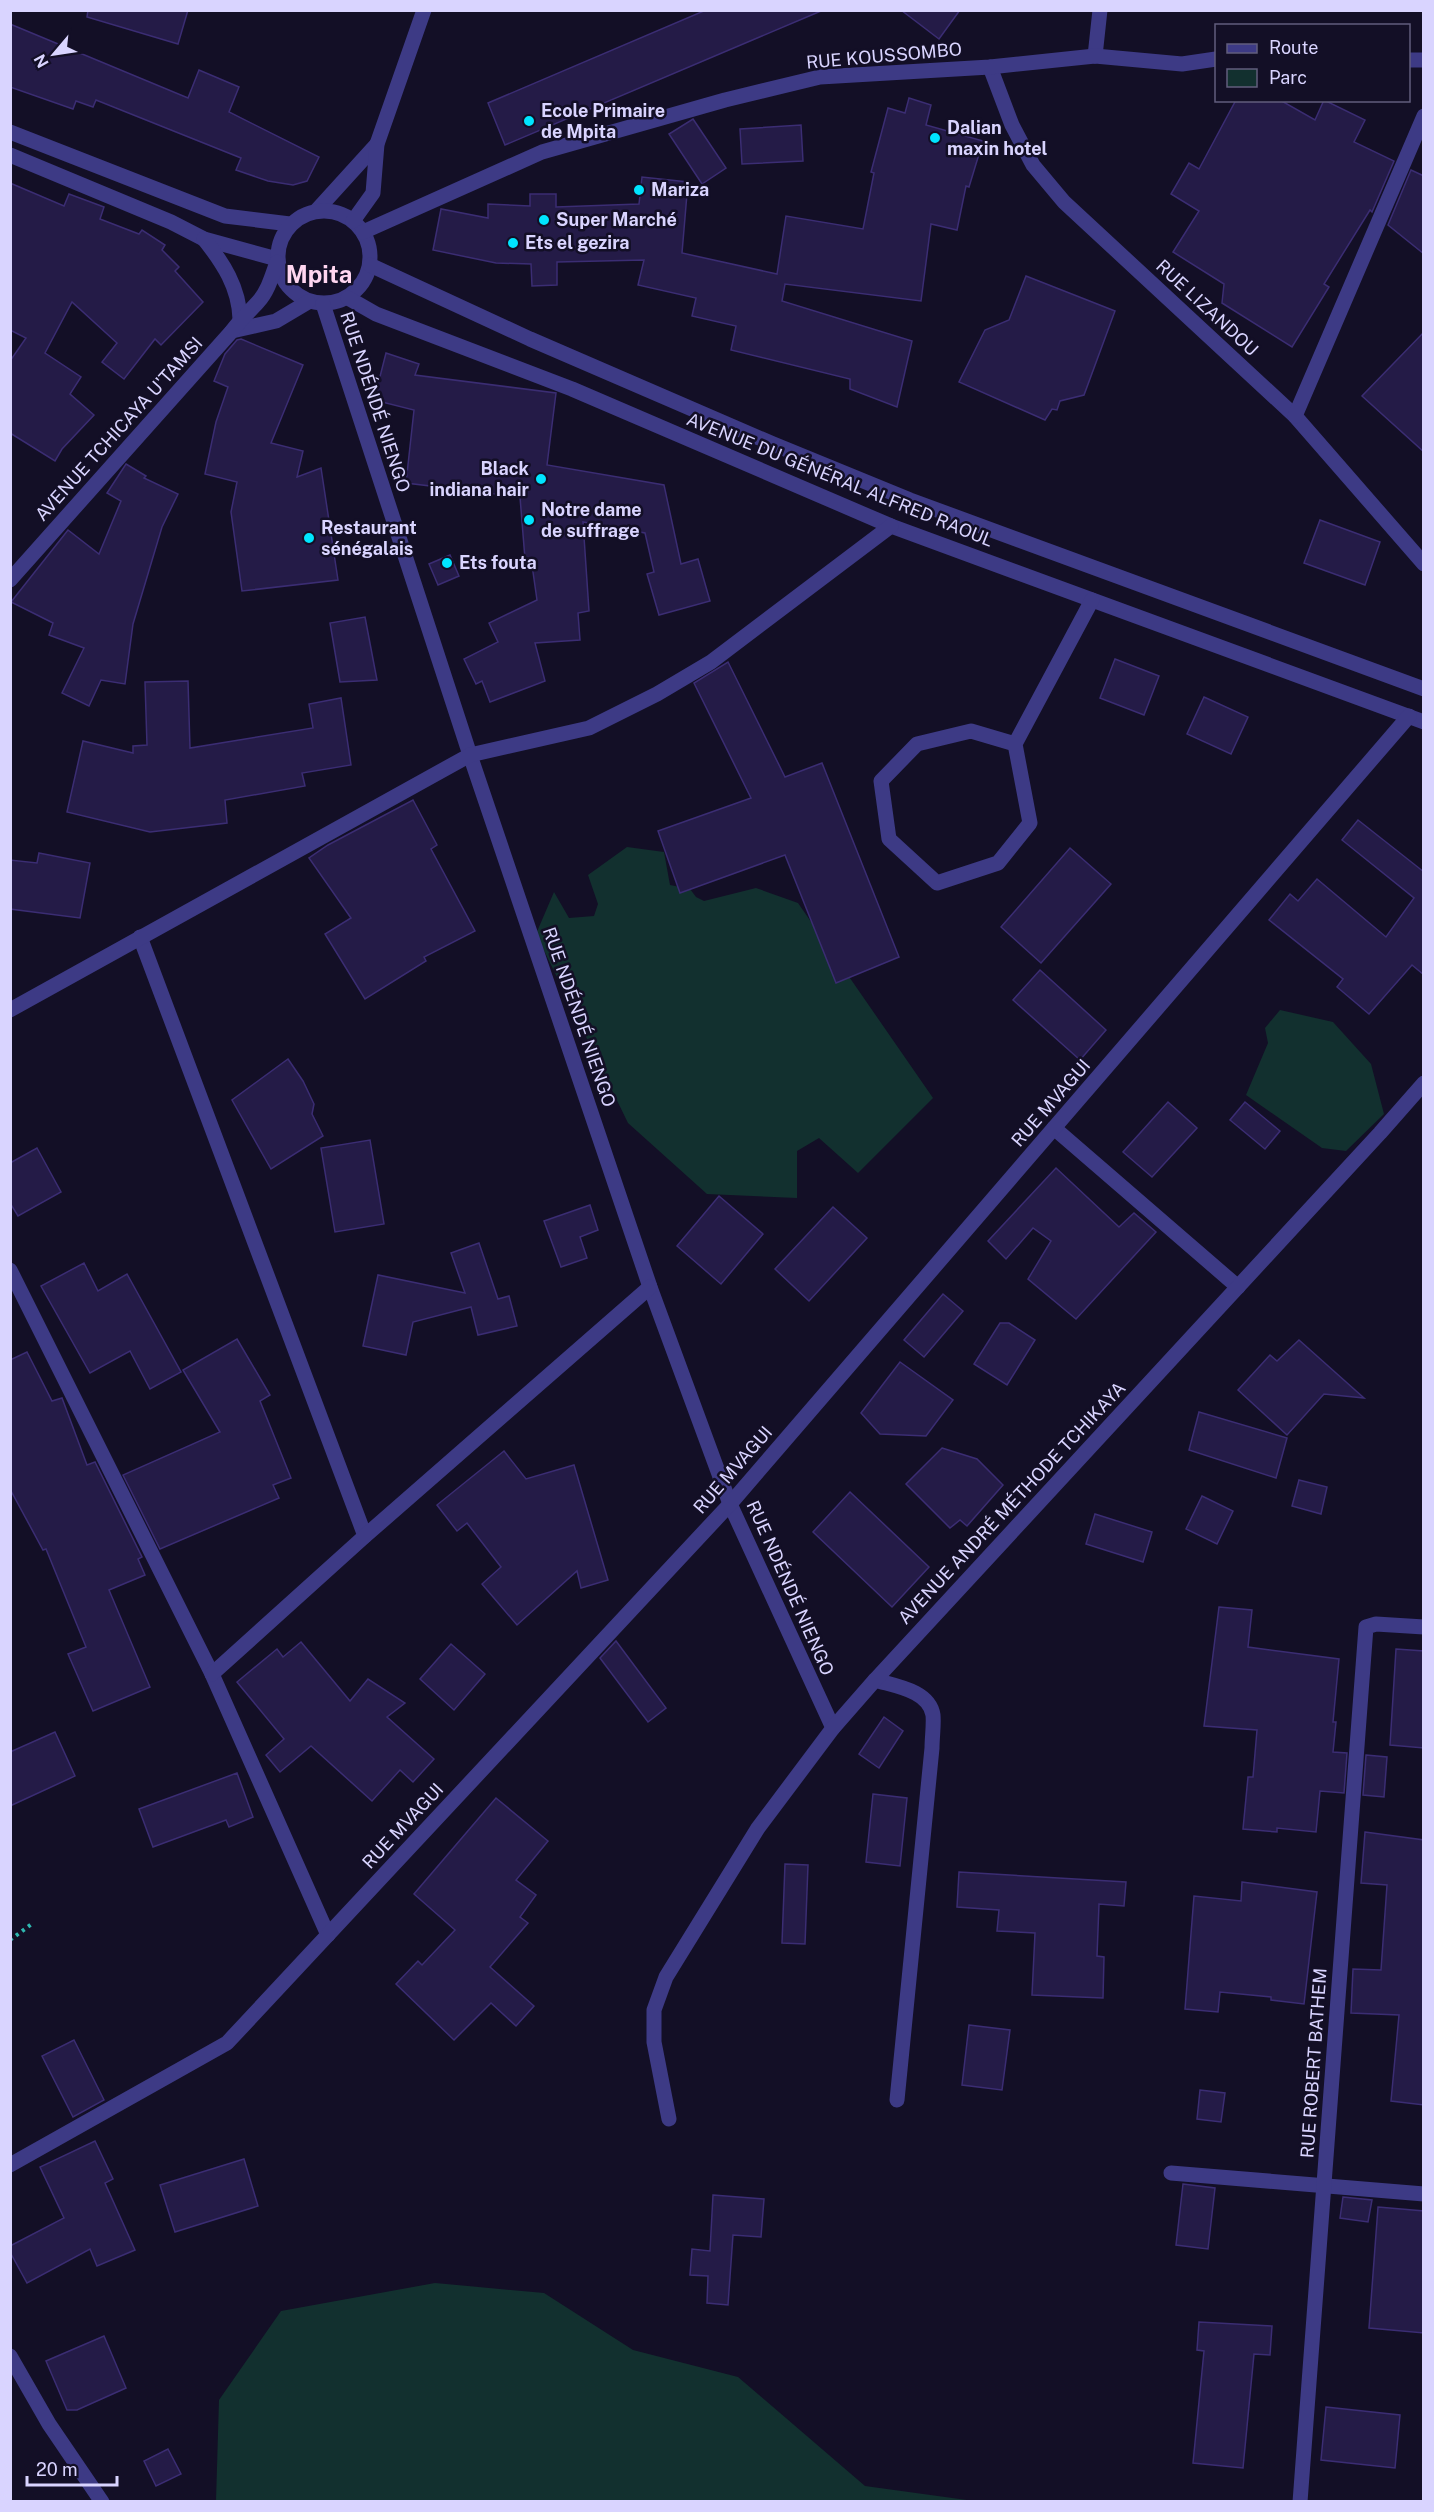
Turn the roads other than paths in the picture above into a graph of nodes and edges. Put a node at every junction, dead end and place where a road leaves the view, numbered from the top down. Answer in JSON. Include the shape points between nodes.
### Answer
{"nodes":[{"id":1,"x":424,"y":10,"type":"edge"},
{"id":2,"x":1100,"y":10,"type":"edge"},
{"id":3,"x":1095,"y":56,"type":"junction"},
{"id":4,"x":1215,"y":59,"type":"edge"},
{"id":5,"x":990,"y":67,"type":"junction"},
{"id":6,"x":1424,"y":116,"type":"edge"},
{"id":7,"x":10,"y":132,"type":"edge"},
{"id":8,"x":377,"y":144,"type":"junction"},
{"id":9,"x":10,"y":154,"type":"edge"},
{"id":10,"x":317,"y":210,"type":"junction"},
{"id":11,"x":290,"y":224,"type":"junction"},
{"id":12,"x":358,"y":227,"type":"junction"},
{"id":13,"x":204,"y":239,"type":"junction"},
{"id":14,"x":277,"y":260,"type":"junction"},
{"id":15,"x":370,"y":265,"type":"junction"},
{"id":16,"x":348,"y":298,"type":"junction"},
{"id":17,"x":315,"y":303,"type":"junction"},
{"id":18,"x":236,"y":325,"type":"junction"},
{"id":19,"x":1294,"y":416,"type":"junction"},
{"id":20,"x":891,"y":526,"type":"junction"},
{"id":21,"x":1424,"y":564,"type":"edge"},
{"id":22,"x":10,"y":580,"type":"edge"},
{"id":23,"x":1092,"y":600,"type":"junction"},
{"id":24,"x":1424,"y":689,"type":"edge"},
{"id":25,"x":1409,"y":716,"type":"junction"},
{"id":26,"x":1424,"y":722,"type":"edge"},
{"id":27,"x":1015,"y":744,"type":"junction"},
{"id":28,"x":470,"y":755,"type":"junction"},
{"id":29,"x":140,"y":938,"type":"junction"},
{"id":30,"x":10,"y":1010,"type":"edge"},
{"id":31,"x":1424,"y":1083,"type":"edge"},
{"id":32,"x":1054,"y":1128,"type":"junction"},
{"id":33,"x":10,"y":1270,"type":"edge"},
{"id":34,"x":650,"y":1287,"type":"junction"},
{"id":35,"x":1238,"y":1287,"type":"junction"},
{"id":36,"x":730,"y":1504,"type":"junction"},
{"id":37,"x":365,"y":1536,"type":"junction"},
{"id":38,"x":1424,"y":1627,"type":"edge"},
{"id":39,"x":212,"y":1674,"type":"junction"},
{"id":40,"x":875,"y":1680,"type":"junction"},
{"id":41,"x":833,"y":1728,"type":"junction"},
{"id":42,"x":328,"y":1935,"type":"junction"},
{"id":43,"x":897,"y":2100,"type":"dead end"},
{"id":44,"x":669,"y":2119,"type":"dead end"},
{"id":45,"x":10,"y":2165,"type":"edge"},
{"id":46,"x":1171,"y":2173,"type":"dead end"},
{"id":47,"x":1325,"y":2187,"type":"junction"},
{"id":48,"x":1424,"y":2194,"type":"edge"},
{"id":49,"x":10,"y":2356,"type":"edge"},
{"id":50,"x":102,"y":2502,"type":"edge"},
{"id":51,"x":1300,"y":2502,"type":"edge"}],
"edges":[{"from":1,"to":8,"type":"street"},
{"from":2,"to":3,"type":"street"},
{"from":3,"to":4,"type":"street","name":"RUE KOUSSOMBO","via":[[1182,64]]},
{"from":3,"to":5,"type":"street","name":"RUE KOUSSOMBO"},
{"from":5,"to":12,"type":"street","name":"RUE KOUSSOMBO","via":[[820,77],[725,100],[542,152]]},
{"from":5,"to":19,"type":"street","name":"RUE LIZANDOU","via":[[1012,125],[1033,165],[1064,202]]},
{"from":6,"to":19,"type":"street"},
{"from":7,"to":11,"type":"street","via":[[225,216]]},
{"from":8,"to":10,"type":"street"},
{"from":8,"to":12,"type":"street","via":[[373,193]]},
{"from":9,"to":13,"type":"street"},
{"from":10,"to":11,"type":"street"},
{"from":10,"to":12,"type":"street","via":[[336,212]]},
{"from":11,"to":14,"type":"street","via":[[280,240]]},
{"from":12,"to":15,"type":"street","via":[[369,248]]},
{"from":13,"to":14,"type":"street"},
{"from":13,"to":18,"type":"street","via":[[226,267],[240,303]]},
{"from":14,"to":17,"type":"street","via":[[287,286]]},
{"from":14,"to":18,"type":"street","name":"AVENUE TCHICAYA U'TAMSI","via":[[268,287]]},
{"from":15,"to":16,"type":"street","via":[[366,278]]},
{"from":15,"to":24,"type":"street","name":"AVENUE DU GÉNÉRAL ALFRED RAOUL","via":[[530,339],[910,500]]},
{"from":16,"to":17,"type":"street","via":[[336,303]]},
{"from":16,"to":20,"type":"street","name":"AVENUE DU GÉNÉRAL ALFRED RAOUL","via":[[376,314],[572,389]]},
{"from":17,"to":18,"type":"street","via":[[276,321]]},
{"from":17,"to":28,"type":"street","name":"RUE NDÉNDÉ NIENGO"},
{"from":18,"to":22,"type":"street","name":"AVENUE TCHICAYA U'TAMSI"},
{"from":19,"to":21,"type":"street","name":"RUE LIZANDOU"},
{"from":20,"to":23,"type":"street","name":"AVENUE DU GÉNÉRAL ALFRED RAOUL"},
{"from":20,"to":28,"type":"street","via":[[711,662],[657,694],[589,728]]},
{"from":23,"to":25,"type":"street","name":"AVENUE DU GÉNÉRAL ALFRED RAOUL"},
{"from":23,"to":27,"type":"street"},
{"from":25,"to":26,"type":"street","name":"AVENUE DU GÉNÉRAL ALFRED RAOUL"},
{"from":25,"to":32,"type":"street","name":"RUE MVAGUI"},
{"from":27,"to":27,"type":"street","via":[[971,731],[917,744],[881,781],[889,839],[937,884],[998,863],[1030,823]]},
{"from":28,"to":29,"type":"street"},
{"from":28,"to":34,"type":"street","name":"RUE NDÉNDÉ NIENGO"},
{"from":29,"to":30,"type":"street"},
{"from":29,"to":37,"type":"street"},
{"from":31,"to":35,"type":"street","name":"AVENUE ANDRÉ MÉTHODE TCHIKAYA"},
{"from":32,"to":35,"type":"street"},
{"from":32,"to":36,"type":"street","name":"RUE MVAGUI"},
{"from":33,"to":39,"type":"street"},
{"from":34,"to":36,"type":"street","name":"RUE NDÉNDÉ NIENGO"},
{"from":34,"to":37,"type":"street"},
{"from":35,"to":40,"type":"street","name":"AVENUE ANDRÉ MÉTHODE TCHIKAYA"},
{"from":36,"to":41,"type":"street","name":"RUE NDÉNDÉ NIENGO"},
{"from":36,"to":42,"type":"street","name":"RUE MVAGUI"},
{"from":37,"to":39,"type":"street"},
{"from":38,"to":47,"type":"street","name":"RUE ROBERT BATHEM","via":[[1366,1627]]},
{"from":39,"to":42,"type":"street"},
{"from":40,"to":41,"type":"street","name":"AVENUE ANDRÉ MÉTHODE TCHIKAYA"},
{"from":40,"to":43,"type":"street","via":[[915,1693],[930,1706],[933,1715]]},
{"from":41,"to":44,"type":"street","name":"AVENUE ANDRÉ MÉTHODE TCHIKAYA","via":[[758,1828],[666,1977],[654,2010],[654,2042]]},
{"from":42,"to":45,"type":"street","name":"RUE MVAGUI","via":[[227,2043]]},
{"from":46,"to":47,"type":"street"},
{"from":47,"to":48,"type":"street"},
{"from":47,"to":51,"type":"street","name":"RUE ROBERT BATHEM"},
{"from":49,"to":50,"type":"street","via":[[49,2424]]}]}
